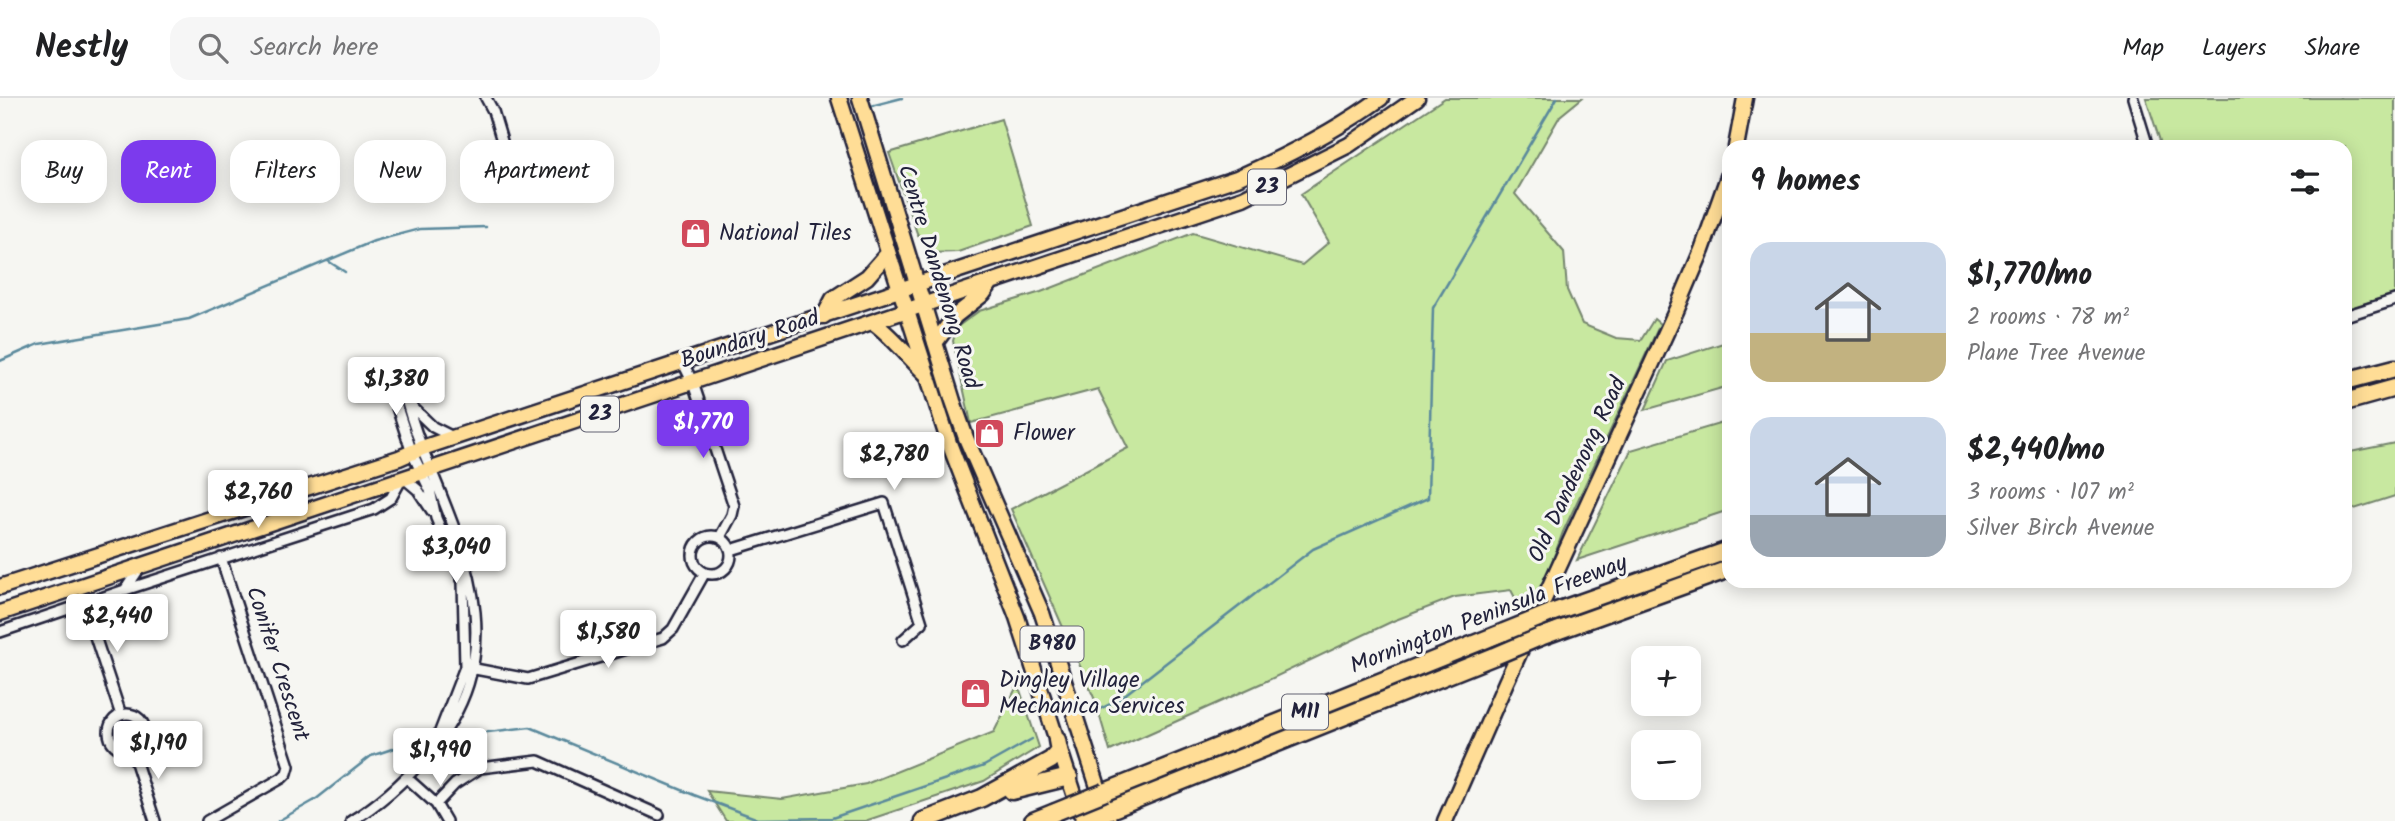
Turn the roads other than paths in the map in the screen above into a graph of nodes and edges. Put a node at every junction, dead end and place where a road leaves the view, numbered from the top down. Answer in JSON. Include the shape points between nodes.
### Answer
{"nodes":[{"id":1,"x":486,"y":98,"type":"edge"},
{"id":2,"x":492,"y":98,"type":"edge"},
{"id":3,"x":839,"y":98,"type":"edge"},
{"id":4,"x":860,"y":98,"type":"edge"},
{"id":5,"x":1381,"y":98,"type":"edge"},
{"id":6,"x":1417,"y":98,"type":"edge"},
{"id":7,"x":1745,"y":98,"type":"edge"},
{"id":8,"x":2133,"y":98,"type":"edge"},
{"id":9,"x":493,"y":111,"type":"junction"},
{"id":10,"x":502,"y":140,"type":"edge"},
{"id":11,"x":1737,"y":140,"type":"edge"},
{"id":12,"x":2146,"y":140,"type":"edge"},
{"id":13,"x":1722,"y":194,"type":"edge"},
{"id":14,"x":888,"y":253,"type":"junction"},
{"id":15,"x":991,"y":282,"type":"junction"},
{"id":16,"x":917,"y":285,"type":"junction"},
{"id":17,"x":900,"y":290,"type":"junction"},
{"id":18,"x":2395,"y":300,"type":"edge"},
{"id":19,"x":923,"y":306,"type":"junction"},
{"id":20,"x":908,"y":311,"type":"junction"},
{"id":21,"x":2352,"y":314,"type":"edge"},
{"id":22,"x":824,"y":316,"type":"junction"},
{"id":23,"x":874,"y":323,"type":"junction"},
{"id":24,"x":934,"y":342,"type":"junction"},
{"id":25,"x":919,"y":345,"type":"junction"},
{"id":26,"x":688,"y":361,"type":"junction"},
{"id":27,"x":2395,"y":368,"type":"edge"},
{"id":28,"x":729,"y":371,"type":"junction"},
{"id":29,"x":928,"y":376,"type":"junction"},
{"id":30,"x":400,"y":377,"type":"dead end"},
{"id":31,"x":2352,"y":379,"type":"edge"},
{"id":32,"x":388,"y":380,"type":"dead end"},
{"id":33,"x":693,"y":383,"type":"junction"},
{"id":34,"x":2395,"y":388,"type":"edge"},
{"id":35,"x":2352,"y":400,"type":"edge"},
{"id":36,"x":407,"y":403,"type":"junction"},
{"id":37,"x":455,"y":438,"type":"junction"},
{"id":38,"x":417,"y":451,"type":"junction"},
{"id":39,"x":427,"y":471,"type":"junction"},
{"id":40,"x":403,"y":479,"type":"junction"},
{"id":41,"x":436,"y":518,"type":"junction"},
{"id":42,"x":720,"y":537,"type":"junction"},
{"id":43,"x":731,"y":550,"type":"junction"},
{"id":44,"x":1722,"y":552,"type":"edge"},
{"id":45,"x":221,"y":558,"type":"junction"},
{"id":46,"x":142,"y":564,"type":"junction"},
{"id":47,"x":1722,"y":572,"type":"edge"},
{"id":48,"x":704,"y":574,"type":"junction"},
{"id":49,"x":0,"y":587,"type":"edge"},
{"id":50,"x":125,"y":590,"type":"junction"},
{"id":51,"x":84,"y":603,"type":"junction"},
{"id":52,"x":0,"y":613,"type":"edge"},
{"id":53,"x":0,"y":632,"type":"edge"},
{"id":54,"x":903,"y":640,"type":"dead end"},
{"id":55,"x":469,"y":667,"type":"junction"},
{"id":56,"x":121,"y":715,"type":"junction"},
{"id":57,"x":1058,"y":740,"type":"junction"},
{"id":58,"x":132,"y":750,"type":"junction"},
{"id":59,"x":1069,"y":777,"type":"junction"},
{"id":60,"x":407,"y":778,"type":"junction"},
{"id":61,"x":982,"y":798,"type":"junction"},
{"id":62,"x":1105,"y":803,"type":"edge"},
{"id":63,"x":436,"y":804,"type":"junction"},
{"id":64,"x":659,"y":815,"type":"dead end"},
{"id":65,"x":155,"y":821,"type":"edge"},
{"id":66,"x":207,"y":821,"type":"edge"},
{"id":67,"x":351,"y":821,"type":"edge"},
{"id":68,"x":446,"y":821,"type":"edge"},
{"id":69,"x":923,"y":821,"type":"edge"},
{"id":70,"x":1033,"y":821,"type":"edge"},
{"id":71,"x":1083,"y":821,"type":"edge"},
{"id":72,"x":1093,"y":821,"type":"edge"},
{"id":73,"x":1445,"y":821,"type":"edge"}],
"edges":[{"from":1,"to":9,"type":"street"},
{"from":2,"to":9,"type":"street"},
{"from":3,"to":14,"type":"main road","name":"Centre Dandenong Road"},
{"from":4,"to":16,"type":"main road","name":"Centre Dandenong Road"},
{"from":5,"to":16,"type":"main road","name":"Boundary Road","number":"23","via":[[1324,137],[1237,178]]},
{"from":6,"to":15,"type":"main road","name":"Boundary Road","number":"23","via":[[1349,145],[1244,198]]},
{"from":7,"to":11,"type":"main road"},
{"from":8,"to":12,"type":"street"},
{"from":9,"to":10,"type":"street"},
{"from":13,"to":73,"type":"main road","name":"Old Dandenong Road","via":[[1680,301]]},
{"from":14,"to":17,"type":"main road","name":"Centre Dandenong Road"},
{"from":14,"to":22,"type":"main road","via":[[867,277],[833,299]]},
{"from":15,"to":19,"type":"main road","name":"Boundary Road","number":"23"},
{"from":15,"to":24,"type":"main road"},
{"from":16,"to":17,"type":"main road","name":"Boundary Road","number":"23"},
{"from":16,"to":19,"type":"main road","name":"Centre Dandenong Road","number":"B980"},
{"from":17,"to":20,"type":"main road","name":"Centre Dandenong Road","number":"B980"},
{"from":17,"to":22,"type":"main road","name":"Boundary Road","number":"23"},
{"from":18,"to":21,"type":"street"},
{"from":19,"to":20,"type":"main road","name":"Boundary Road","number":"23"},
{"from":19,"to":24,"type":"main road","name":"Centre Dandenong Road","number":"B980"},
{"from":20,"to":23,"type":"main road","name":"Boundary Road","number":"23"},
{"from":20,"to":25,"type":"main road","name":"Centre Dandenong Road","number":"B980"},
{"from":22,"to":26,"type":"main road","name":"Boundary Road","number":"23"},
{"from":23,"to":28,"type":"main road","name":"Boundary Road","number":"23"},
{"from":23,"to":29,"type":"main road"},
{"from":24,"to":25,"type":"main road"},
{"from":24,"to":62,"type":"main road","name":"Centre Dandenong Road","number":"B980","via":[[966,438],[1042,612]]},
{"from":25,"to":29,"type":"main road","name":"Centre Dandenong Road","number":"B980"},
{"from":26,"to":28,"type":"main road"},
{"from":26,"to":33,"type":"street"},
{"from":26,"to":37,"type":"main road","name":"Boundary Road","number":"23"},
{"from":27,"to":31,"type":"highway"},
{"from":28,"to":33,"type":"main road","name":"Boundary Road","number":"23"},
{"from":29,"to":57,"type":"main road","name":"Centre Dandenong Road","number":"B980","via":[[961,479],[1017,617]]},
{"from":30,"to":36,"type":"street"},
{"from":32,"to":38,"type":"street"},
{"from":33,"to":39,"type":"main road","name":"Boundary Road","number":"23"},
{"from":33,"to":42,"type":"street","via":[[734,506]]},
{"from":34,"to":35,"type":"highway"},
{"from":36,"to":37,"type":"street","via":[[433,427]]},
{"from":36,"to":38,"type":"street"},
{"from":37,"to":38,"type":"main road","name":"Boundary Road","number":"23"},
{"from":38,"to":39,"type":"street"},
{"from":38,"to":49,"type":"main road","name":"Boundary Road","number":"23"},
{"from":39,"to":40,"type":"main road","name":"Boundary Road","number":"23"},
{"from":39,"to":41,"type":"street"},
{"from":39,"to":55,"type":"street","via":[[451,515],[468,566],[476,630]]},
{"from":40,"to":41,"type":"street","via":[[418,490]]},
{"from":40,"to":45,"type":"street","via":[[391,498],[379,506]]},
{"from":40,"to":46,"type":"main road","name":"Boundary Road","number":"23"},
{"from":41,"to":55,"type":"street","via":[[463,582]]},
{"from":42,"to":43,"type":"street"},
{"from":42,"to":48,"type":"street","via":[[707,536],[692,551],[694,565]]},
{"from":43,"to":48,"type":"street","via":[[726,569]]},
{"from":43,"to":54,"type":"street","via":[[884,503],[922,623]]},
{"from":44,"to":62,"type":"highway","name":"Mornington Peninsula Freeway","number":"M11","bridge":true,"via":[[1504,632]]},
{"from":45,"to":50,"type":"street"},
{"from":45,"to":66,"type":"street","name":"Conifer Crescent","via":[[289,766],[282,778]]},
{"from":46,"to":50,"type":"street"},
{"from":46,"to":52,"type":"main road","name":"Boundary Road","number":"23"},
{"from":47,"to":62,"type":"highway","name":"Mornington Peninsula Freeway","number":"M11","bridge":true},
{"from":48,"to":55,"type":"street","via":[[673,629],[663,638],[528,679]]},
{"from":50,"to":51,"type":"street"},
{"from":51,"to":53,"type":"street"},
{"from":51,"to":56,"type":"street"},
{"from":55,"to":60,"type":"street","via":[[450,727]]},
{"from":56,"to":58,"type":"street","via":[[112,722],[110,738],[121,750]]},
{"from":56,"to":58,"type":"street","via":[[138,717],[145,727],[142,744]]},
{"from":57,"to":59,"type":"main road","name":"Centre Dandenong Road","number":"B980"},
{"from":57,"to":61,"type":"highway","via":[[1054,758]]},
{"from":58,"to":65,"type":"street"},
{"from":59,"to":61,"type":"highway"},
{"from":59,"to":62,"type":"main road","via":[[1084,781]]},
{"from":59,"to":71,"type":"main road","name":"Centre Dandenong Road","number":"B980"},
{"from":60,"to":63,"type":"street"},
{"from":60,"to":67,"type":"street"},
{"from":61,"to":69,"type":"highway"},
{"from":62,"to":70,"type":"highway","name":"Mornington Peninsula Freeway","number":"M11","bridge":true},
{"from":62,"to":71,"type":"highway","name":"Mornington Peninsula Freeway","number":"M11","bridge":true},
{"from":62,"to":72,"type":"main road"},
{"from":63,"to":64,"type":"street","via":[[480,768],[538,761]]},
{"from":63,"to":68,"type":"street"}]}
